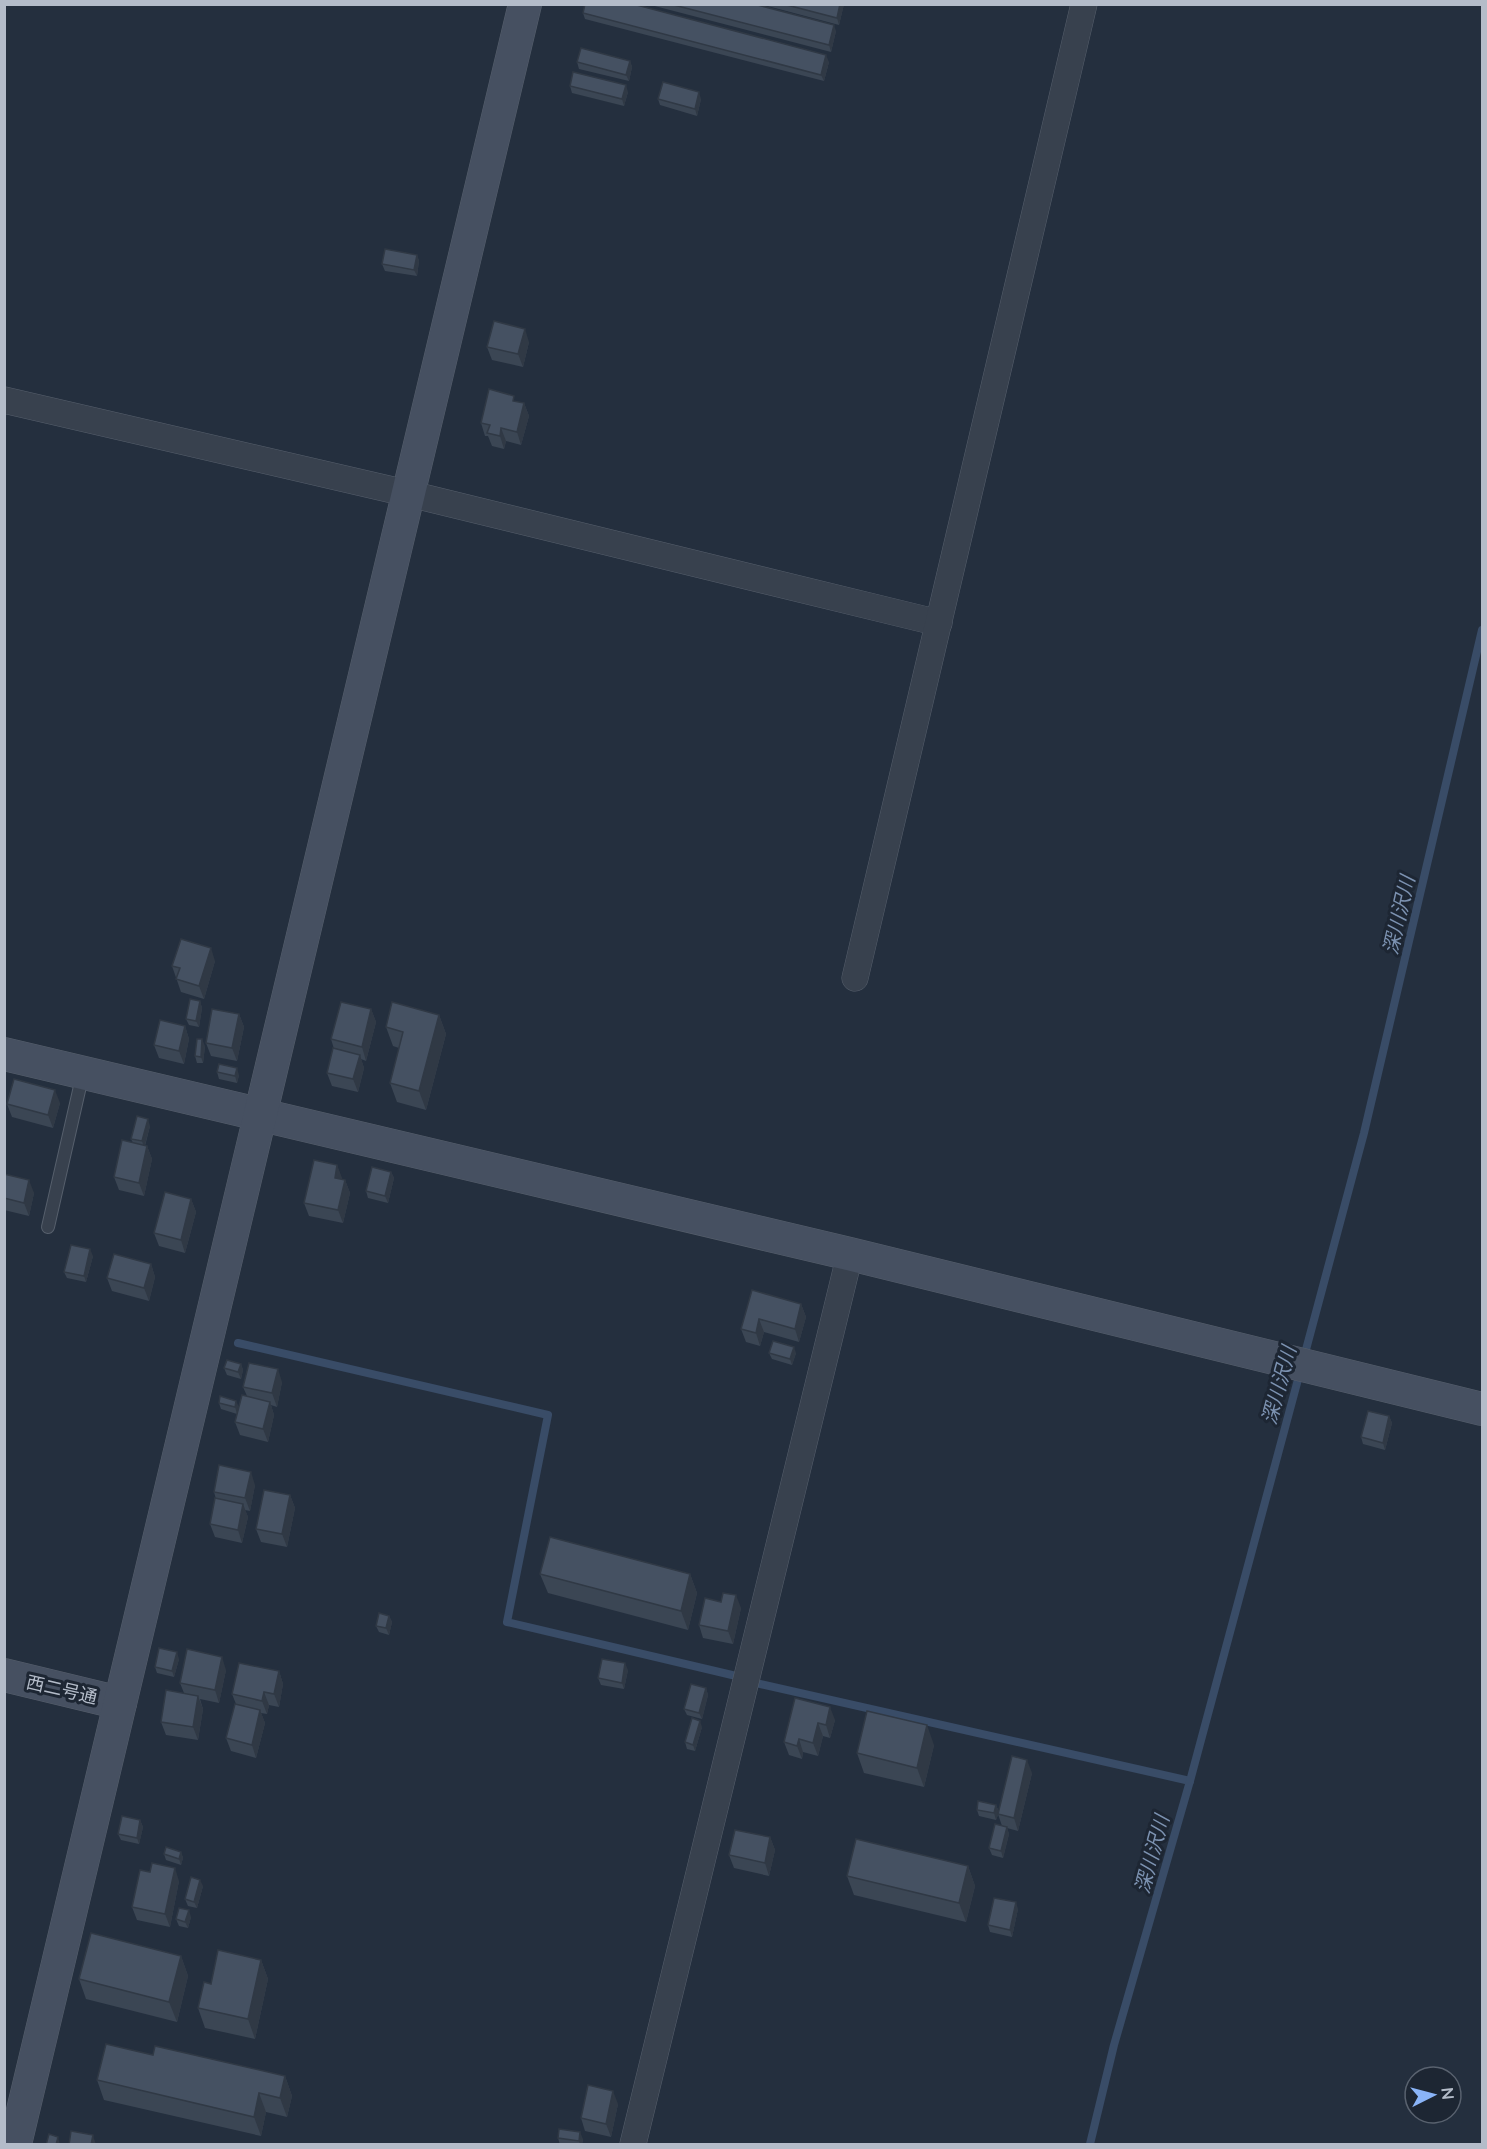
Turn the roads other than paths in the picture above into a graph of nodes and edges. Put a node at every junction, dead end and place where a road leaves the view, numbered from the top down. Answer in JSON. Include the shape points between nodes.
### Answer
{"nodes":[{"id":1,"x":525,"y":4,"type":"edge"},
{"id":2,"x":1084,"y":4,"type":"edge"},
{"id":3,"x":4,"y":400,"type":"edge"},
{"id":4,"x":410,"y":494,"type":"junction"},
{"id":5,"x":939,"y":622,"type":"junction"},
{"id":6,"x":855,"y":978,"type":"dead end"},
{"id":7,"x":4,"y":1054,"type":"edge"},
{"id":8,"x":83,"y":1072,"type":"junction"},
{"id":9,"x":261,"y":1116,"type":"junction"},
{"id":10,"x":48,"y":1227,"type":"dead end"},
{"id":11,"x":850,"y":1254,"type":"junction"},
{"id":12,"x":1482,"y":1409,"type":"edge"},
{"id":13,"x":4,"y":1675,"type":"edge"},
{"id":14,"x":120,"y":1702,"type":"junction"},
{"id":15,"x":15,"y":2145,"type":"edge"},
{"id":16,"x":633,"y":2145,"type":"edge"}],
"edges":[{"from":1,"to":4,"type":"street"},
{"from":2,"to":5,"type":"street"},
{"from":3,"to":4,"type":"street"},
{"from":4,"to":5,"type":"street"},
{"from":4,"to":9,"type":"street"},
{"from":5,"to":6,"type":"street"},
{"from":7,"to":8,"type":"street"},
{"from":8,"to":9,"type":"street"},
{"from":8,"to":10,"type":"lane"},
{"from":9,"to":11,"type":"street"},
{"from":9,"to":14,"type":"street"},
{"from":11,"to":12,"type":"street"},
{"from":11,"to":16,"type":"street"},
{"from":13,"to":14,"type":"street","name":"西二号通"},
{"from":14,"to":15,"type":"street"}]}
